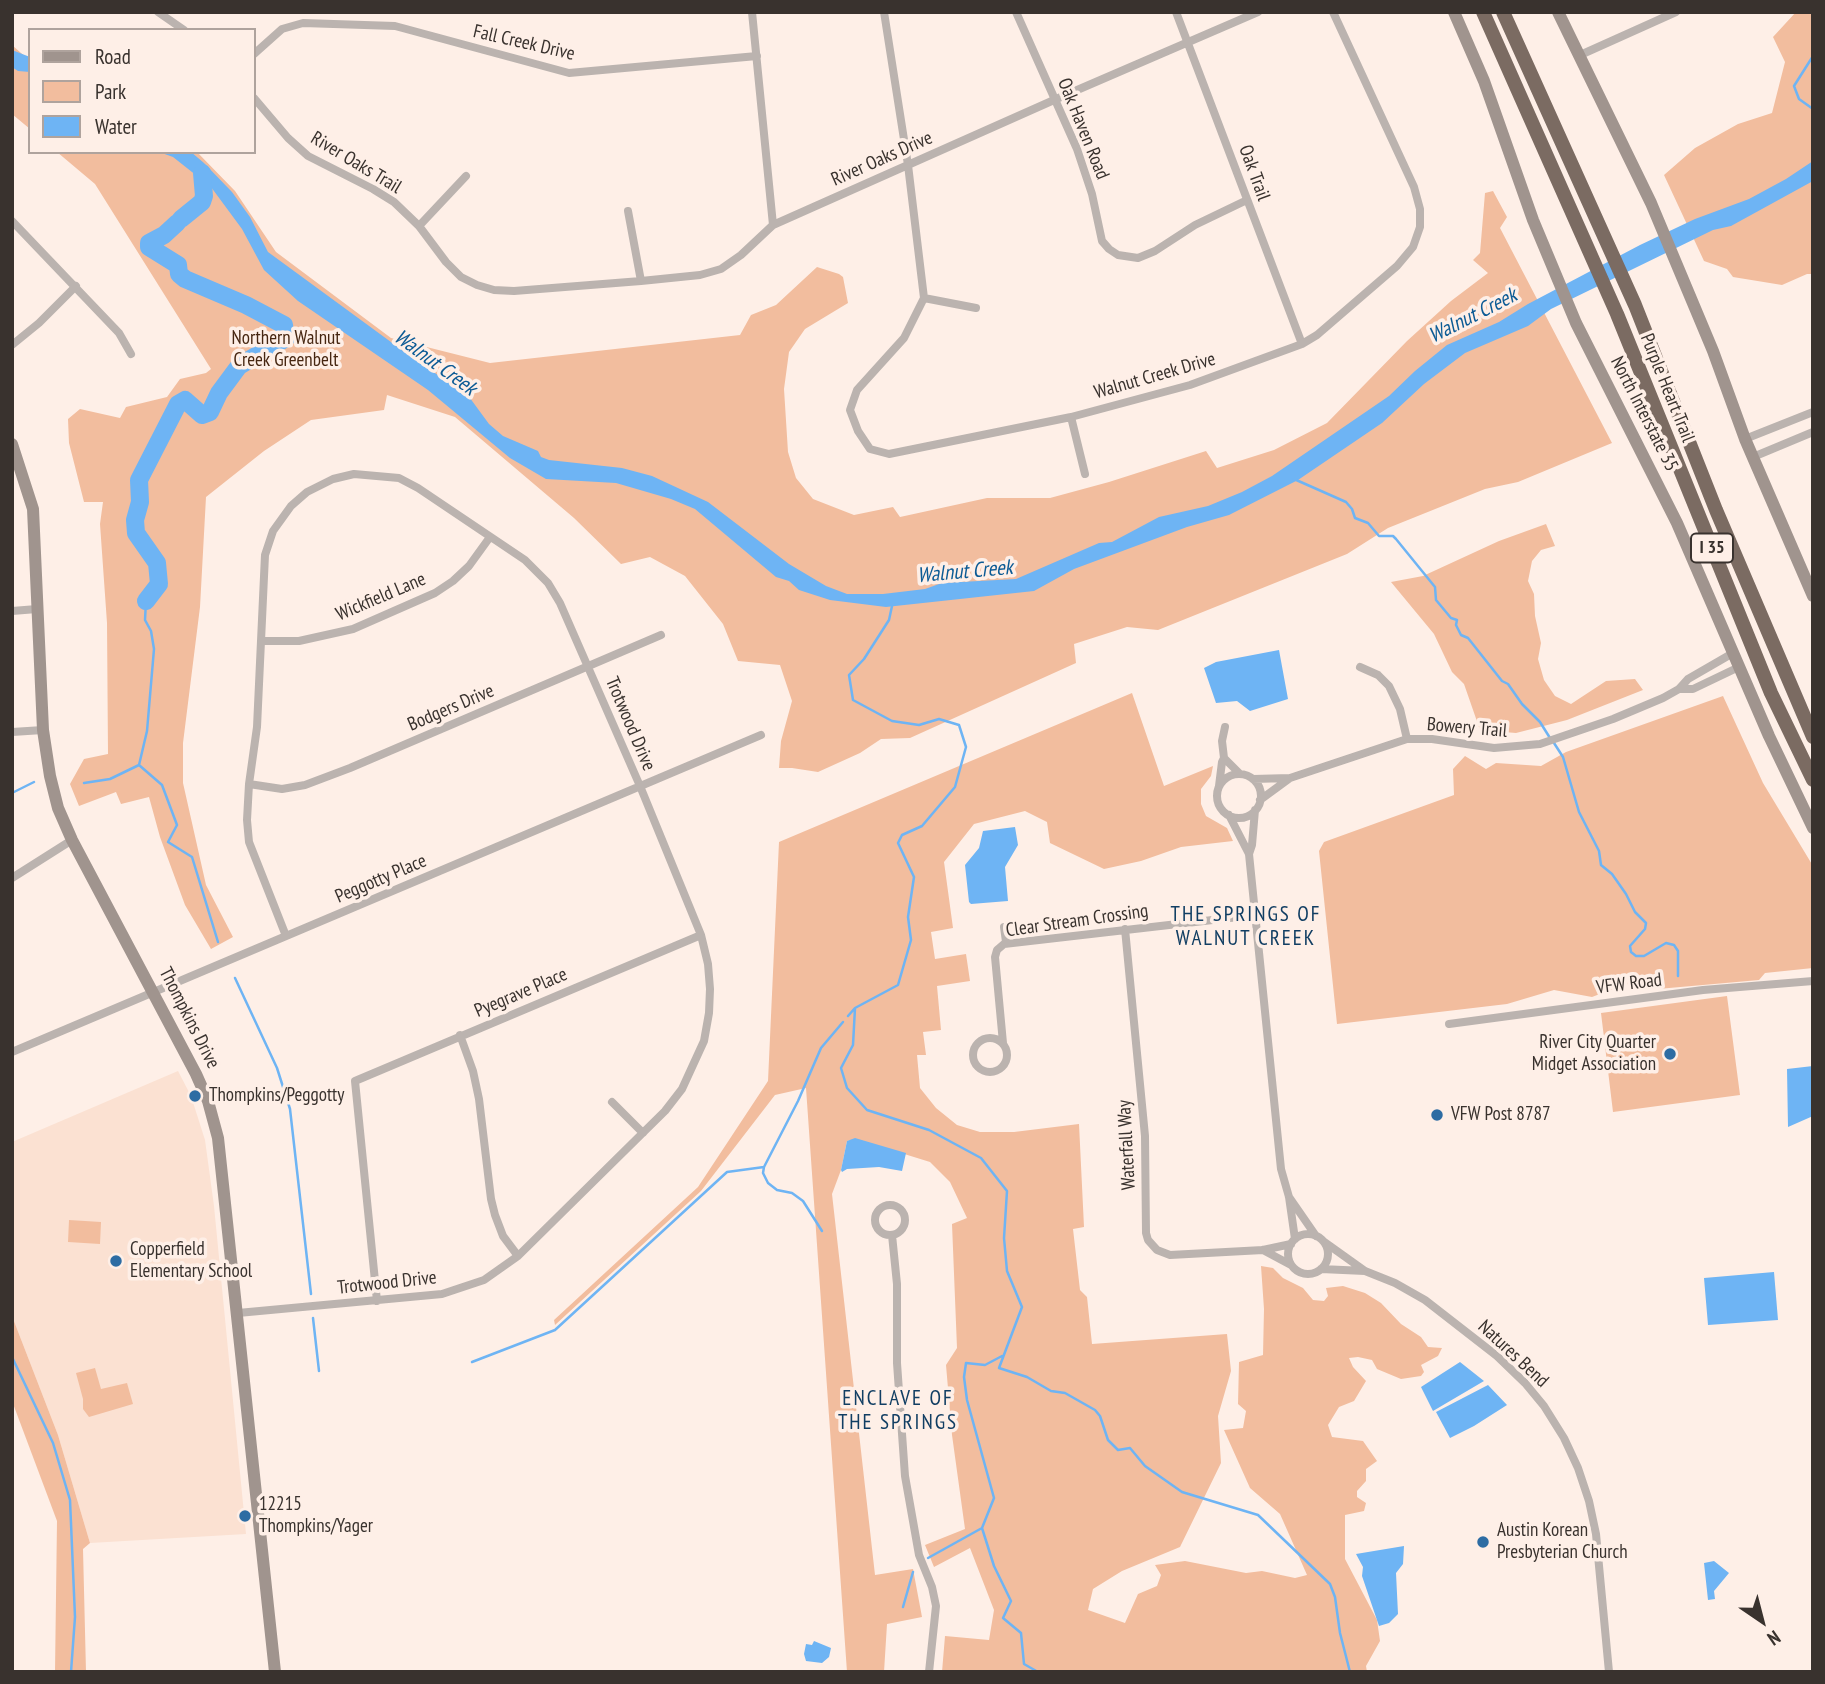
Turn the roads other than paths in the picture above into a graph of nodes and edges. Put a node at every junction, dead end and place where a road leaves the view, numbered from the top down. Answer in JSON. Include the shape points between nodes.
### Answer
{"nodes":[{"id":1,"x":158,"y":12,"type":"edge"},
{"id":2,"x":752,"y":12,"type":"edge"},
{"id":3,"x":884,"y":12,"type":"edge"},
{"id":4,"x":1016,"y":12,"type":"edge"},
{"id":5,"x":1176,"y":12,"type":"edge"},
{"id":6,"x":1258,"y":12,"type":"edge"},
{"id":7,"x":1333,"y":12,"type":"edge"},
{"id":8,"x":1454,"y":12,"type":"edge"},
{"id":9,"x":1483,"y":12,"type":"edge"},
{"id":10,"x":1503,"y":12,"type":"edge"},
{"id":11,"x":1558,"y":12,"type":"edge"},
{"id":12,"x":1676,"y":12,"type":"edge"},
{"id":13,"x":181,"y":28,"type":"edge"},
{"id":14,"x":1189,"y":42,"type":"junction"},
{"id":15,"x":256,"y":52,"type":"edge"},
{"id":16,"x":757,"y":56,"type":"junction"},
{"id":17,"x":1578,"y":57,"type":"junction"},
{"id":18,"x":256,"y":100,"type":"edge"},
{"id":19,"x":1054,"y":100,"type":"junction"},
{"id":20,"x":908,"y":165,"type":"junction"},
{"id":21,"x":466,"y":176,"type":"dead end"},
{"id":22,"x":1247,"y":200,"type":"junction"},
{"id":23,"x":628,"y":211,"type":"dead end"},
{"id":24,"x":12,"y":221,"type":"edge"},
{"id":25,"x":773,"y":225,"type":"junction"},
{"id":26,"x":419,"y":226,"type":"junction"},
{"id":27,"x":641,"y":281,"type":"junction"},
{"id":28,"x":76,"y":286,"type":"junction"},
{"id":29,"x":514,"y":290,"type":"joint"},
{"id":30,"x":924,"y":298,"type":"junction"},
{"id":31,"x":976,"y":308,"type":"dead end"},
{"id":32,"x":1301,"y":344,"type":"junction"},
{"id":33,"x":12,"y":345,"type":"edge"},
{"id":34,"x":131,"y":354,"type":"dead end"},
{"id":35,"x":1813,"y":412,"type":"edge"},
{"id":36,"x":1071,"y":417,"type":"junction"},
{"id":37,"x":1813,"y":432,"type":"edge"},
{"id":38,"x":1745,"y":439,"type":"junction"},
{"id":39,"x":12,"y":444,"type":"edge"},
{"id":40,"x":1754,"y":457,"type":"junction"},
{"id":41,"x":18,"y":473,"type":"edge"},
{"id":42,"x":1085,"y":474,"type":"dead end"},
{"id":43,"x":490,"y":537,"type":"junction"},
{"id":44,"x":1813,"y":596,"type":"edge"},
{"id":45,"x":37,"y":610,"type":"junction"},
{"id":46,"x":12,"y":611,"type":"edge"},
{"id":47,"x":661,"y":635,"type":"dead end"},
{"id":48,"x":262,"y":641,"type":"junction"},
{"id":49,"x":1733,"y":653,"type":"junction"},
{"id":50,"x":588,"y":666,"type":"junction"},
{"id":51,"x":1360,"y":667,"type":"dead end"},
{"id":52,"x":1739,"y":667,"type":"junction"},
{"id":53,"x":1679,"y":689,"type":"junction"},
{"id":54,"x":1225,"y":727,"type":"dead end"},
{"id":55,"x":43,"y":730,"type":"junction"},
{"id":56,"x":12,"y":732,"type":"edge"},
{"id":57,"x":761,"y":735,"type":"dead end"},
{"id":58,"x":1813,"y":737,"type":"edge"},
{"id":59,"x":1407,"y":739,"type":"junction"},
{"id":60,"x":1224,"y":758,"type":"junction"},
{"id":61,"x":1240,"y":774,"type":"junction"},
{"id":62,"x":1290,"y":778,"type":"junction"},
{"id":63,"x":1253,"y":779,"type":"junction"},
{"id":64,"x":1813,"y":780,"type":"edge"},
{"id":65,"x":249,"y":784,"type":"junction"},
{"id":66,"x":640,"y":786,"type":"junction"},
{"id":67,"x":1219,"y":787,"type":"junction"},
{"id":68,"x":1260,"y":800,"type":"junction"},
{"id":69,"x":1255,"y":810,"type":"junction"},
{"id":70,"x":1229,"y":815,"type":"junction"},
{"id":71,"x":1813,"y":828,"type":"edge"},
{"id":72,"x":72,"y":840,"type":"junction"},
{"id":73,"x":1249,"y":854,"type":"junction"},
{"id":74,"x":12,"y":878,"type":"edge"},
{"id":75,"x":1256,"y":915,"type":"junction"},
{"id":76,"x":1004,"y":927,"type":"dead end"},
{"id":77,"x":1125,"y":929,"type":"junction"},
{"id":78,"x":701,"y":935,"type":"junction"},
{"id":79,"x":286,"y":936,"type":"junction"},
{"id":80,"x":1006,"y":943,"type":"junction"},
{"id":81,"x":1813,"y":981,"type":"edge"},
{"id":82,"x":154,"y":991,"type":"junction"},
{"id":83,"x":1449,"y":1024,"type":"dead end"},
{"id":84,"x":460,"y":1035,"type":"junction"},
{"id":85,"x":1003,"y":1043,"type":"junction"},
{"id":86,"x":12,"y":1052,"type":"edge"},
{"id":87,"x":612,"y":1102,"type":"dead end"},
{"id":88,"x":643,"y":1133,"type":"junction"},
{"id":89,"x":1289,"y":1197,"type":"junction"},
{"id":90,"x":892,"y":1235,"type":"dead end"},
{"id":91,"x":1319,"y":1238,"type":"junction"},
{"id":92,"x":1293,"y":1241,"type":"junction"},
{"id":93,"x":1263,"y":1250,"type":"junction"},
{"id":94,"x":518,"y":1256,"type":"junction"},
{"id":95,"x":1291,"y":1265,"type":"junction"},
{"id":96,"x":1321,"y":1269,"type":"junction"},
{"id":97,"x":1365,"y":1271,"type":"junction"},
{"id":98,"x":377,"y":1301,"type":"junction"},
{"id":99,"x":238,"y":1313,"type":"junction"},
{"id":100,"x":275,"y":1672,"type":"edge"},
{"id":101,"x":929,"y":1672,"type":"edge"},
{"id":102,"x":1609,"y":1672,"type":"edge"}],
"edges":[{"from":1,"to":13,"type":"street"},
{"from":2,"to":16,"type":"street"},
{"from":3,"to":20,"type":"street"},
{"from":4,"to":19,"type":"street","name":"Oak Haven Road"},
{"from":5,"to":14,"type":"street","name":"Oak Trail"},
{"from":6,"to":14,"type":"street","name":"River Oaks Drive"},
{"from":7,"to":32,"type":"street","name":"Walnut Creek Drive","via":[[1414,187],[1420,227],[1413,247],[1397,266]]},
{"from":8,"to":49,"type":"main road","name":"North Interstate 35","via":[[1485,81],[1576,323],[1677,523]]},
{"from":9,"to":64,"type":"highway","name":"Purple Heart Trail","number":"I 35","via":[[1582,233],[1771,693]]},
{"from":10,"to":58,"type":"highway","name":"Purple Heart Trail","number":"I 35","via":[[1635,305]]},
{"from":11,"to":17,"type":"main road"},
{"from":12,"to":17,"type":"street"},
{"from":14,"to":19,"type":"street","name":"River Oaks Drive"},
{"from":14,"to":22,"type":"street","name":"Oak Trail"},
{"from":15,"to":16,"type":"street","name":"Fall Creek Drive","via":[[282,29],[303,23],[395,26],[569,73]]},
{"from":16,"to":25,"type":"street"},
{"from":17,"to":38,"type":"main road","via":[[1651,203]]},
{"from":18,"to":26,"type":"street","name":"River Oaks Trail","via":[[309,156],[394,202]]},
{"from":19,"to":20,"type":"street","name":"River Oaks Drive"},
{"from":19,"to":22,"type":"street","name":"Oak Haven Road","via":[[1077,149],[1102,241],[1118,255],[1138,258],[1155,251]]},
{"from":20,"to":25,"type":"street","name":"River Oaks Drive"},
{"from":20,"to":30,"type":"street"},
{"from":21,"to":26,"type":"street"},
{"from":22,"to":32,"type":"street","name":"Oak Trail"},
{"from":23,"to":27,"type":"street"},
{"from":24,"to":28,"type":"street"},
{"from":25,"to":27,"type":"street","name":"River Oaks Drive","via":[[721,269]]},
{"from":26,"to":29,"type":"street","name":"River Oaks Trail","via":[[461,277],[494,290]]},
{"from":27,"to":29,"type":"street","name":"River Oaks Drive"},
{"from":28,"to":33,"type":"street"},
{"from":28,"to":34,"type":"street","via":[[119,333]]},
{"from":30,"to":31,"type":"street"},
{"from":30,"to":36,"type":"street","name":"Walnut Creek Drive","via":[[904,338],[857,390],[850,410],[870,449],[889,454]]},
{"from":32,"to":36,"type":"street","name":"Walnut Creek Drive","via":[[1190,385]]},
{"from":35,"to":38,"type":"street"},
{"from":36,"to":42,"type":"street"},
{"from":37,"to":40,"type":"street"},
{"from":38,"to":40,"type":"main road"},
{"from":39,"to":41,"type":"main road","name":"Thompkins Drive"},
{"from":40,"to":44,"type":"main road"},
{"from":41,"to":45,"type":"main road","name":"Thompkins Drive","via":[[33,509]]},
{"from":43,"to":48,"type":"street","name":"Wickfield Lane","via":[[468,566],[435,593],[353,629],[299,641]]},
{"from":43,"to":48,"type":"street","name":"Trotwood Drive","via":[[399,478],[354,474],[333,480],[307,492],[273,531],[265,555]]},
{"from":43,"to":50,"type":"street","name":"Trotwood Drive","via":[[525,560],[548,583]]},
{"from":45,"to":46,"type":"street"},
{"from":45,"to":55,"type":"main road","name":"Thompkins Drive"},
{"from":47,"to":50,"type":"street","name":"Bodgers Drive"},
{"from":48,"to":65,"type":"street","name":"Trotwood Drive"},
{"from":49,"to":52,"type":"main road","name":"North Interstate 35"},
{"from":49,"to":53,"type":"street","name":"Bowery Trail"},
{"from":50,"to":65,"type":"street","name":"Bodgers Drive","via":[[305,785],[282,789]]},
{"from":50,"to":66,"type":"street","name":"Trotwood Drive"},
{"from":51,"to":59,"type":"street","via":[[1389,686]]},
{"from":52,"to":53,"type":"street","name":"Bowery Trail","via":[[1693,690]]},
{"from":52,"to":71,"type":"main road","name":"North Interstate 35"},
{"from":53,"to":59,"type":"street","name":"Bowery Trail","via":[[1613,719],[1523,747]]},
{"from":54,"to":60,"type":"street"},
{"from":55,"to":56,"type":"street"},
{"from":55,"to":72,"type":"main road","name":"Thompkins Drive","via":[[58,808]]},
{"from":57,"to":66,"type":"street","name":"Peggotty Place"},
{"from":59,"to":62,"type":"street","name":"Bowery Trail"},
{"from":60,"to":61,"type":"street"},
{"from":60,"to":67,"type":"street"},
{"from":61,"to":63,"type":"street"},
{"from":61,"to":67,"type":"street","via":[[1227,777]]},
{"from":62,"to":63,"type":"street","name":"Bowery Trail"},
{"from":62,"to":68,"type":"street","name":"Bowery Trail"},
{"from":63,"to":68,"type":"street"},
{"from":65,"to":79,"type":"street","name":"Trotwood Drive","via":[[249,842]]},
{"from":66,"to":78,"type":"street","name":"Trotwood Drive"},
{"from":66,"to":79,"type":"street","name":"Peggotty Place"},
{"from":67,"to":70,"type":"street","via":[[1218,803]]},
{"from":68,"to":69,"type":"street"},
{"from":69,"to":70,"type":"street","via":[[1241,818]]},
{"from":69,"to":73,"type":"street","name":"Natures Bend"},
{"from":70,"to":73,"type":"street","name":"Natures Bend"},
{"from":72,"to":74,"type":"street"},
{"from":72,"to":82,"type":"main road","name":"Thompkins Drive"},
{"from":73,"to":75,"type":"street","name":"Natures Bend"},
{"from":75,"to":77,"type":"street","name":"Clear Stream Crossing"},
{"from":75,"to":89,"type":"street","name":"Natures Bend","via":[[1281,1169]]},
{"from":76,"to":80,"type":"street"},
{"from":77,"to":80,"type":"street","name":"Clear Stream Crossing"},
{"from":77,"to":93,"type":"street","name":"Waterfall Way","via":[[1145,1136],[1148,1240],[1166,1254]]},
{"from":78,"to":84,"type":"street","name":"Pyegrave Place"},
{"from":78,"to":88,"type":"street","name":"Trotwood Drive","via":[[710,989],[704,1041],[682,1088]]},
{"from":79,"to":82,"type":"street","name":"Peggotty Place"},
{"from":80,"to":85,"type":"street","name":"Clear Stream Crossing","via":[[995,957]]},
{"from":81,"to":83,"type":"street","name":"VFW Road","via":[[1703,990]]},
{"from":82,"to":86,"type":"street","name":"Peggotty Place"},
{"from":82,"to":99,"type":"main road","name":"Thompkins Drive","via":[[196,1074],[215,1124]]},
{"from":84,"to":94,"type":"street","via":[[479,1099],[495,1215]]},
{"from":84,"to":98,"type":"street","name":"Pyegrave Place","via":[[355,1081]]},
{"from":85,"to":85,"type":"street","name":"Clear Stream Crossing","via":[[994,1038],[978,1042],[973,1058],[978,1067],[994,1072],[1004,1065],[1008,1054]]},
{"from":87,"to":88,"type":"street"},
{"from":88,"to":94,"type":"street","name":"Trotwood Drive"},
{"from":89,"to":91,"type":"street","name":"Natures Bend"},
{"from":89,"to":92,"type":"street","name":"Natures Bend"},
{"from":90,"to":101,"type":"street","via":[[905,1476],[919,1555],[936,1606]]},
{"from":91,"to":92,"type":"street","via":[[1306,1234]]},
{"from":91,"to":96,"type":"street","via":[[1328,1255]]},
{"from":91,"to":97,"type":"street","name":"Natures Bend"},
{"from":92,"to":93,"type":"street","name":"Waterfall Way"},
{"from":92,"to":95,"type":"street","via":[[1288,1257]]},
{"from":93,"to":95,"type":"street"},
{"from":94,"to":98,"type":"street","name":"Trotwood Drive","via":[[466,1287]]},
{"from":95,"to":96,"type":"street","via":[[1304,1274]]},
{"from":96,"to":97,"type":"street","name":"Natures Bend"},
{"from":97,"to":102,"type":"street","name":"Natures Bend","via":[[1424,1300],[1497,1356],[1544,1406],[1564,1438],[1589,1501],[1596,1534]]},
{"from":98,"to":99,"type":"street","name":"Trotwood Drive"},
{"from":99,"to":100,"type":"main road","name":"Thompkins Drive"}]}
